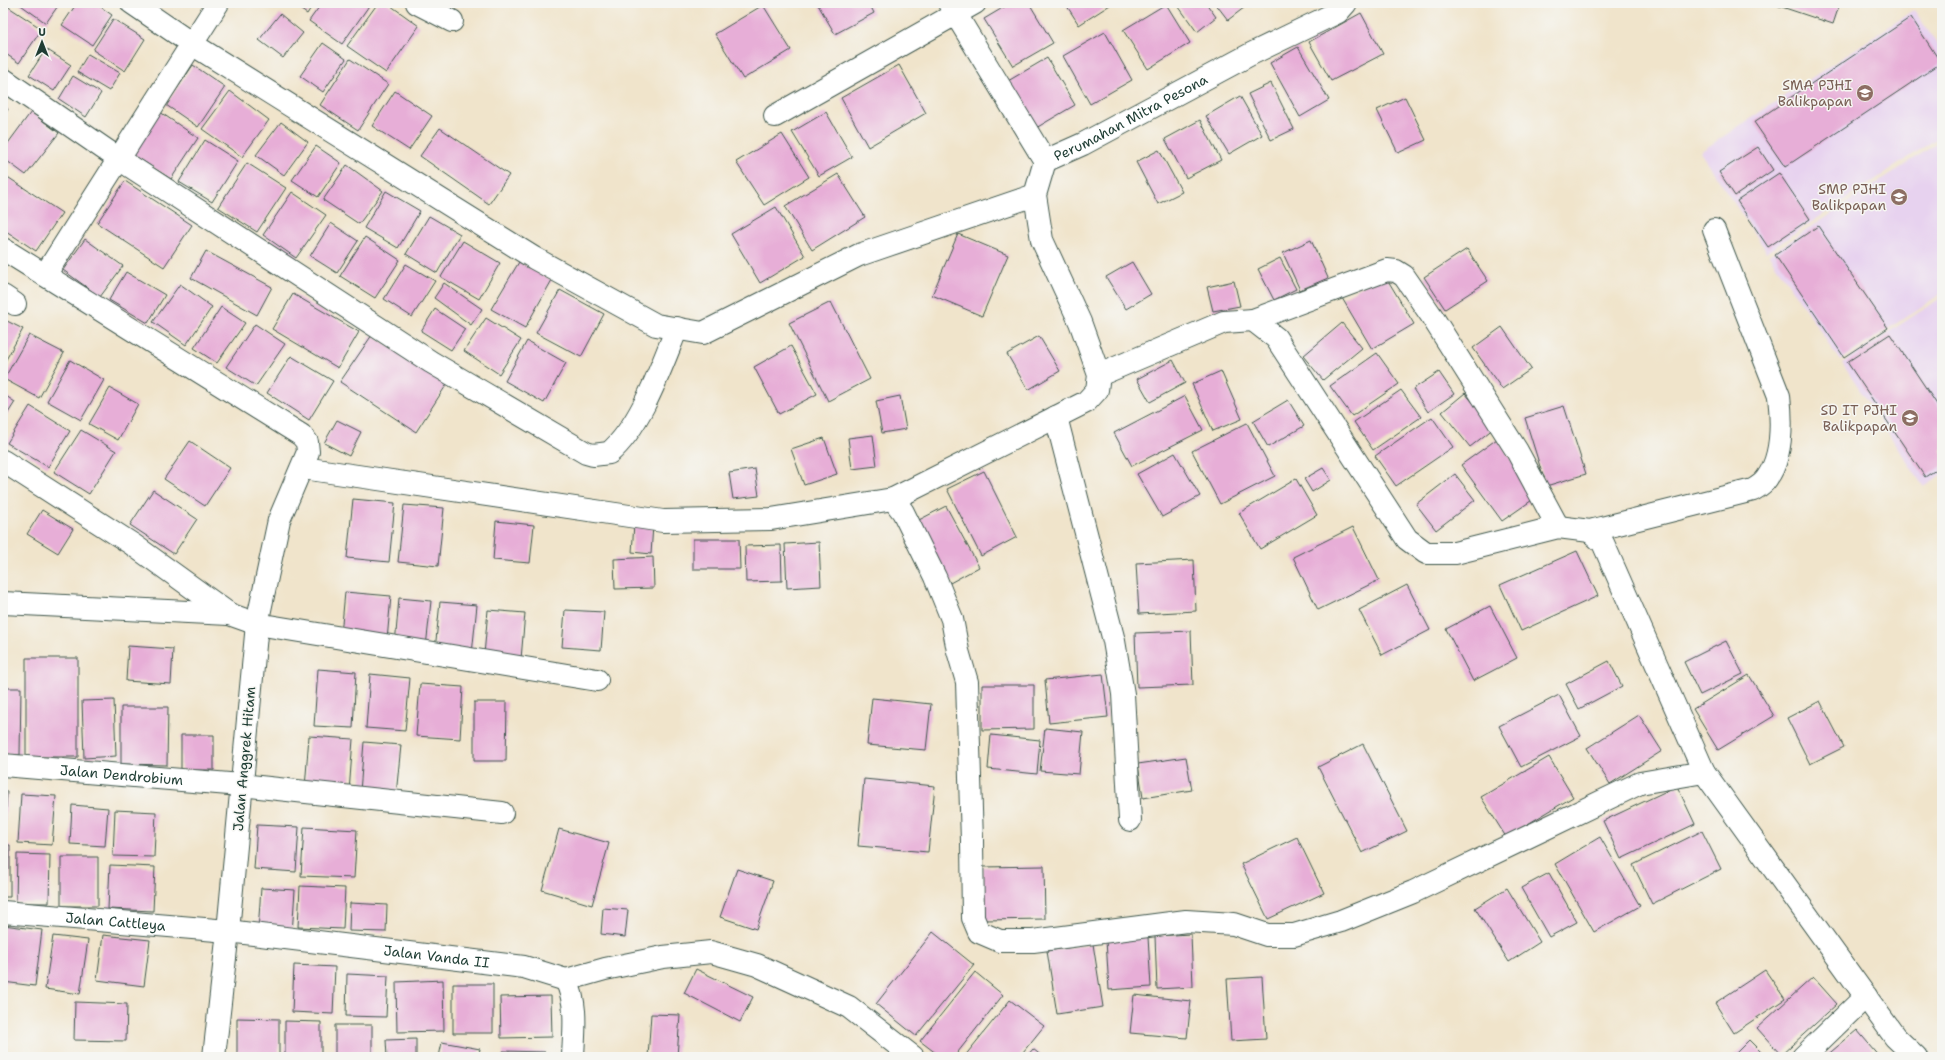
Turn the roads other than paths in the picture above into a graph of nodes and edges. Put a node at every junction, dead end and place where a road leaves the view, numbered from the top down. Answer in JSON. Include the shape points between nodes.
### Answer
{"nodes":[{"id":1,"x":132,"y":3,"type":"edge"},
{"id":2,"x":218,"y":3,"type":"edge"},
{"id":3,"x":417,"y":3,"type":"edge"},
{"id":4,"x":975,"y":3,"type":"edge"},
{"id":5,"x":1346,"y":3,"type":"edge"},
{"id":6,"x":953,"y":8,"type":"edge"},
{"id":7,"x":452,"y":20,"type":"dead end"},
{"id":8,"x":192,"y":44,"type":"junction"},
{"id":9,"x":3,"y":79,"type":"edge"},
{"id":10,"x":775,"y":116,"type":"dead end"},
{"id":11,"x":119,"y":159,"type":"junction"},
{"id":12,"x":1045,"y":161,"type":"junction"},
{"id":13,"x":1035,"y":195,"type":"junction"},
{"id":14,"x":1714,"y":230,"type":"dead end"},
{"id":15,"x":3,"y":249,"type":"edge"},
{"id":16,"x":46,"y":275,"type":"junction"},
{"id":17,"x":1254,"y":320,"type":"junction"},
{"id":18,"x":677,"y":328,"type":"junction"},
{"id":19,"x":1099,"y":375,"type":"junction"},
{"id":20,"x":1056,"y":417,"type":"junction"},
{"id":21,"x":3,"y":461,"type":"edge"},
{"id":22,"x":303,"y":468,"type":"junction"},
{"id":23,"x":893,"y":499,"type":"junction"},
{"id":24,"x":1558,"y":527,"type":"junction"},
{"id":25,"x":1590,"y":531,"type":"junction"},
{"id":26,"x":3,"y":603,"type":"edge"},
{"id":27,"x":229,"y":614,"type":"junction"},
{"id":28,"x":257,"y":624,"type":"junction"},
{"id":29,"x":597,"y":680,"type":"dead end"},
{"id":30,"x":3,"y":765,"type":"edge"},
{"id":31,"x":1704,"y":772,"type":"junction"},
{"id":32,"x":241,"y":785,"type":"junction"},
{"id":33,"x":502,"y":813,"type":"dead end"},
{"id":34,"x":1130,"y":820,"type":"dead end"},
{"id":35,"x":3,"y":912,"type":"edge"},
{"id":36,"x":228,"y":931,"type":"junction"},
{"id":37,"x":566,"y":980,"type":"junction"},
{"id":38,"x":1866,"y":996,"type":"junction"},
{"id":39,"x":214,"y":1057,"type":"edge"},
{"id":40,"x":573,"y":1057,"type":"edge"},
{"id":41,"x":913,"y":1057,"type":"edge"},
{"id":42,"x":1803,"y":1057,"type":"edge"},
{"id":43,"x":1916,"y":1057,"type":"edge"}],
"edges":[{"from":1,"to":8,"type":"street"},
{"from":2,"to":8,"type":"street"},
{"from":3,"to":7,"type":"street"},
{"from":4,"to":6,"type":"street"},
{"from":5,"to":12,"type":"street","name":"Perumahan Mitra Pesona","via":[[1338,12],[1251,54],[1083,144]]},
{"from":6,"to":10,"type":"street"},
{"from":6,"to":12,"type":"street","name":"Perumahan Mitra Pesona"},
{"from":8,"to":11,"type":"street"},
{"from":8,"to":18,"type":"street","via":[[534,258],[656,324]]},
{"from":9,"to":11,"type":"street"},
{"from":11,"to":16,"type":"street"},
{"from":11,"to":18,"type":"street","via":[[431,362],[586,453],[609,453],[629,431],[656,381]]},
{"from":12,"to":13,"type":"street"},
{"from":13,"to":18,"type":"street","via":[[859,255],[703,333]]},
{"from":13,"to":19,"type":"street","via":[[1042,240],[1080,322]]},
{"from":14,"to":25,"type":"street","via":[[1779,396],[1780,438],[1773,468],[1766,479],[1753,490]]},
{"from":15,"to":16,"type":"street","name":"Jalan Anggrek Hitam"},
{"from":16,"to":22,"type":"street","name":"Jalan Anggrek Hitam","via":[[301,435],[308,452]]},
{"from":17,"to":19,"type":"street","via":[[1224,322]]},
{"from":17,"to":24,"type":"street","via":[[1276,338],[1407,539],[1426,553],[1455,553]]},
{"from":17,"to":24,"type":"street","via":[[1387,270],[1396,271],[1404,276],[1517,451]]},
{"from":19,"to":20,"type":"street","via":[[1096,390],[1086,402]]},
{"from":20,"to":23,"type":"street"},
{"from":20,"to":34,"type":"street","via":[[1117,656],[1124,694]]},
{"from":21,"to":27,"type":"street","via":[[132,544]]},
{"from":22,"to":23,"type":"street","via":[[663,521],[771,519]]},
{"from":22,"to":28,"type":"street","name":"Jalan Anggrek Hitam","via":[[279,520]]},
{"from":23,"to":31,"type":"street","via":[[903,512],[935,576],[952,618],[966,682],[973,918],[979,932],[1000,941],[1033,941],[1186,922],[1234,924],[1267,935],[1294,935],[1341,922],[1413,892],[1640,783]]},
{"from":24,"to":25,"type":"street"},
{"from":25,"to":31,"type":"street","via":[[1603,543]]},
{"from":26,"to":27,"type":"street"},
{"from":27,"to":28,"type":"street"},
{"from":28,"to":29,"type":"street"},
{"from":28,"to":32,"type":"street","name":"Jalan Anggrek Hitam"},
{"from":30,"to":32,"type":"street","name":"Jalan Dendrobium"},
{"from":31,"to":38,"type":"street"},
{"from":32,"to":33,"type":"street","name":"Jalan Dendrobium"},
{"from":32,"to":36,"type":"street","name":"Jalan Anggrek Hitam"},
{"from":35,"to":36,"type":"street","name":"Jalan Cattleya"},
{"from":36,"to":37,"type":"street","name":"Jalan Vanda II","via":[[524,967]]},
{"from":36,"to":39,"type":"street","name":"Jalan Anggrek Hitam"},
{"from":37,"to":40,"type":"street","via":[[575,1011]]},
{"from":37,"to":41,"type":"street","via":[[663,957],[711,952],[757,965],[849,1007]]},
{"from":38,"to":42,"type":"street"},
{"from":38,"to":43,"type":"street","via":[[1895,1037]]}]}
